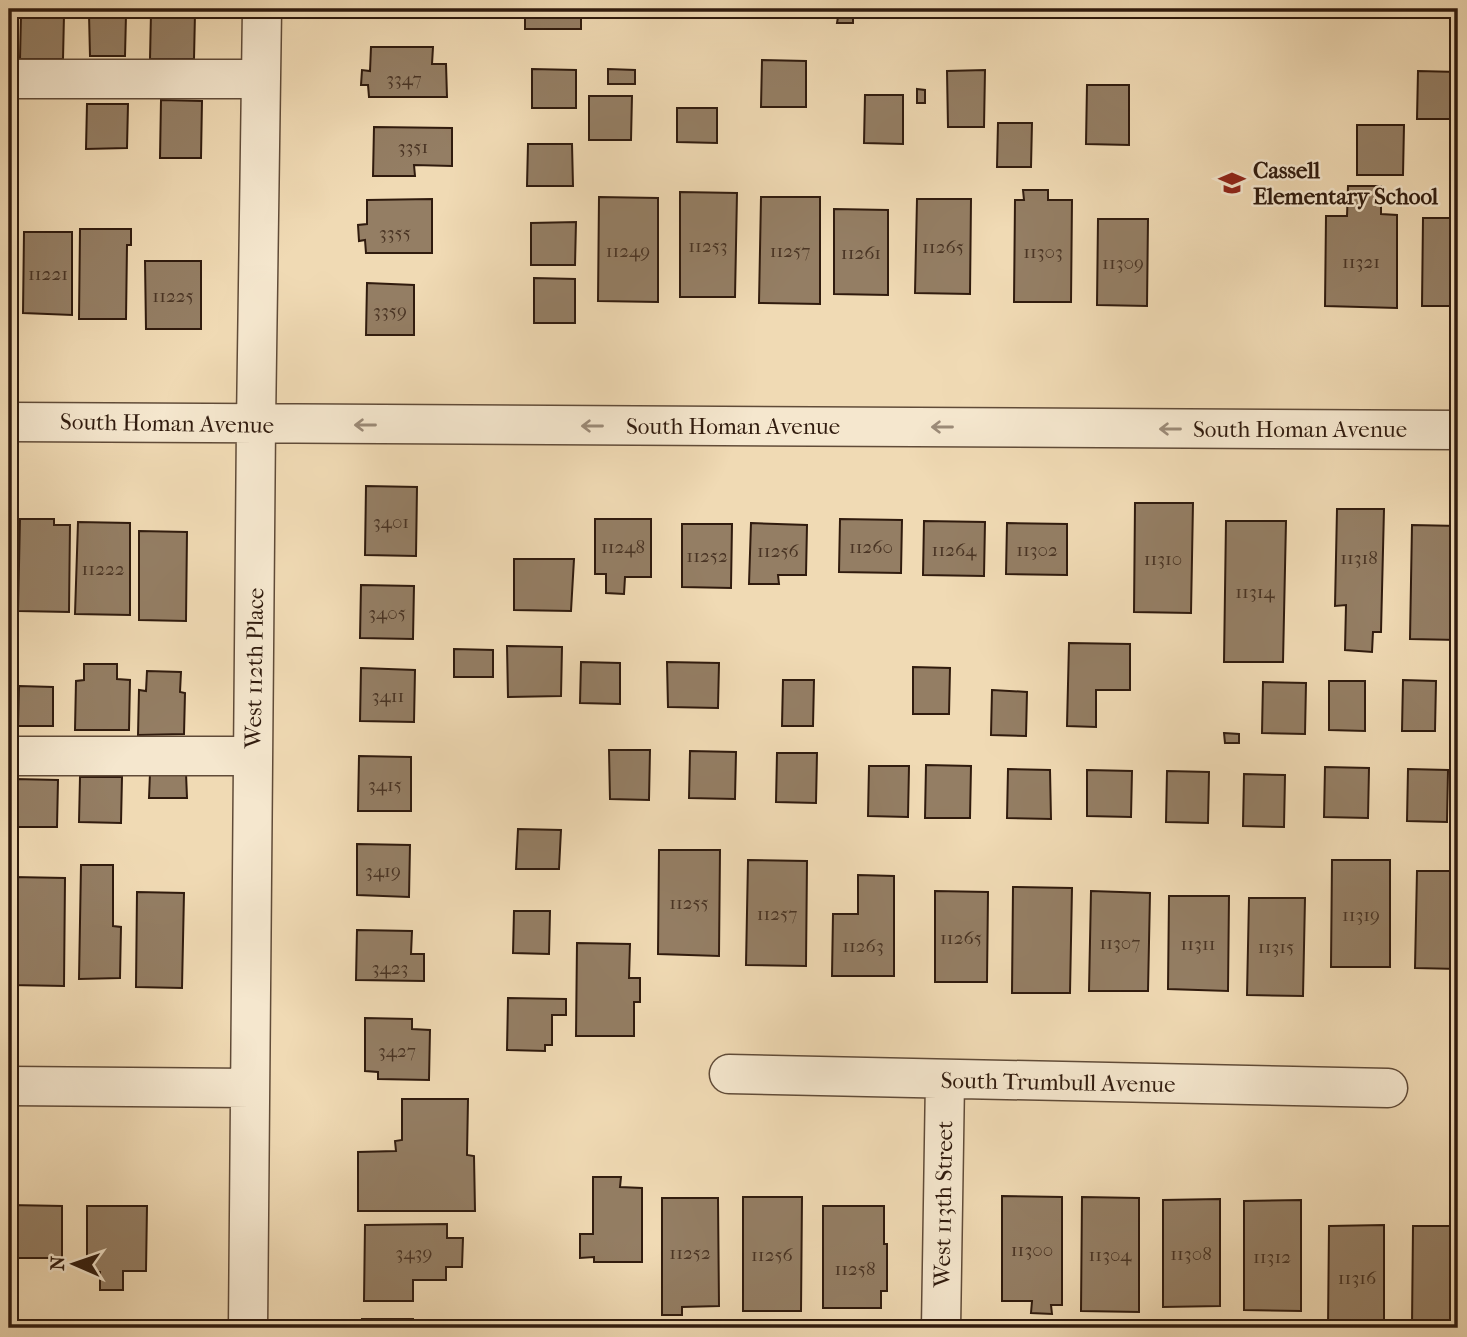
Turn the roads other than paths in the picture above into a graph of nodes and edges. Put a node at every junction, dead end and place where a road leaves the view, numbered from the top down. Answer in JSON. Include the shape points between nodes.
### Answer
{"nodes":[{"id":1,"x":262,"y":9,"type":"edge"},
{"id":2,"x":9,"y":79,"type":"edge"},
{"id":3,"x":261,"y":79,"type":"junction"},
{"id":4,"x":9,"y":422,"type":"edge"},
{"id":5,"x":256,"y":424,"type":"junction"},
{"id":6,"x":1458,"y":430,"type":"edge"},
{"id":7,"x":9,"y":755,"type":"edge"},
{"id":8,"x":253,"y":756,"type":"junction"},
{"id":9,"x":729,"y":1074,"type":"dead end"},
{"id":10,"x":945,"y":1080,"type":"junction"},
{"id":11,"x":9,"y":1086,"type":"edge"},
{"id":12,"x":250,"y":1088,"type":"junction"},
{"id":13,"x":1388,"y":1088,"type":"dead end"},
{"id":14,"x":248,"y":1328,"type":"edge"},
{"id":15,"x":941,"y":1328,"type":"edge"}],
"edges":[{"from":1,"to":3,"type":"street","name":"West 112th Place"},
{"from":2,"to":3,"type":"street"},
{"from":3,"to":5,"type":"street","name":"West 112th Place"},
{"from":4,"to":5,"type":"street","name":"South Homan Avenue"},
{"from":6,"to":5,"type":"street","name":"South Homan Avenue","one_way":true},
{"from":5,"to":8,"type":"street","name":"West 112th Place"},
{"from":7,"to":8,"type":"street"},
{"from":8,"to":12,"type":"street","name":"West 112th Place"},
{"from":9,"to":10,"type":"street","name":"South Trumbull Avenue"},
{"from":10,"to":13,"type":"street","name":"South Trumbull Avenue"},
{"from":10,"to":15,"type":"street","name":"West 113th Street"},
{"from":11,"to":12,"type":"street"},
{"from":12,"to":14,"type":"street","name":"West 112th Place"}]}
